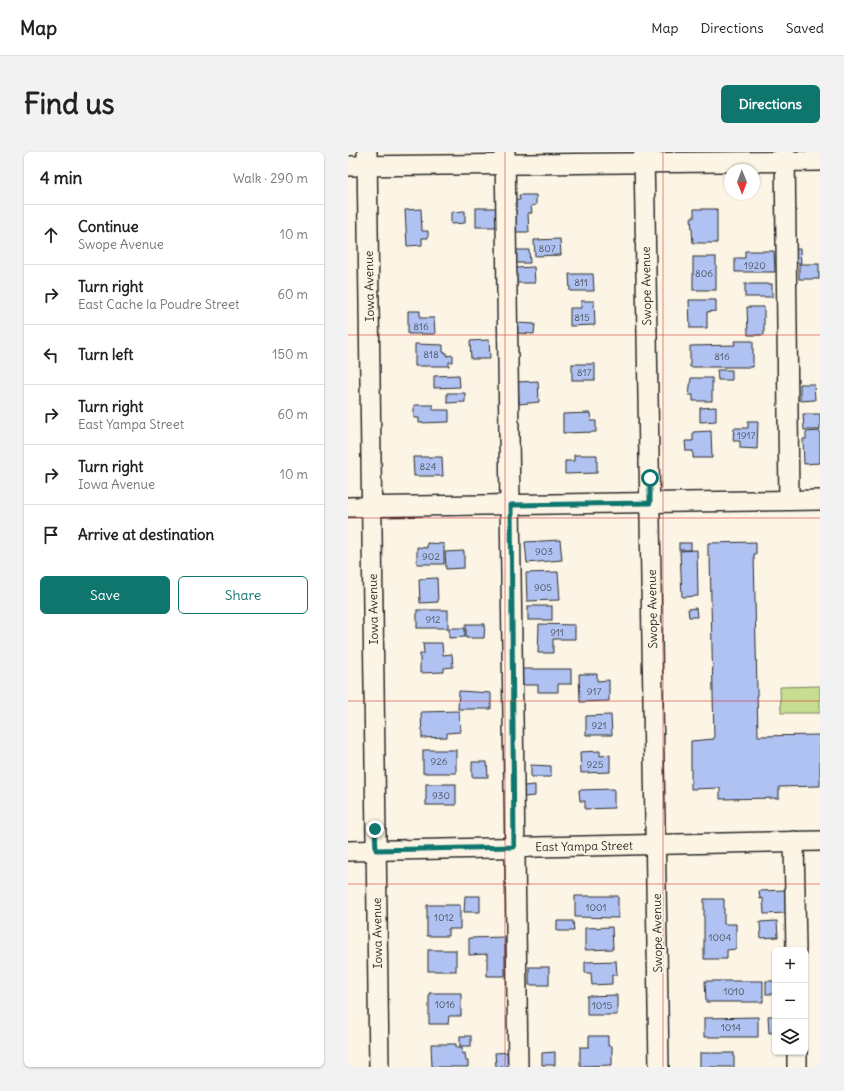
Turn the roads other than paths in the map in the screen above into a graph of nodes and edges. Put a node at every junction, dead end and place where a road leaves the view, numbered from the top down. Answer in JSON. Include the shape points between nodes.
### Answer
{"nodes":[{"id":1,"x":785,"y":157,"type":"edge"},
{"id":2,"x":505,"y":158,"type":"edge"},
{"id":3,"x":644,"y":158,"type":"edge"},
{"id":4,"x":367,"y":159,"type":"edge"},
{"id":5,"x":820,"y":161,"type":"edge"},
{"id":6,"x":348,"y":166,"type":"edge"},
{"id":7,"x":788,"y":500,"type":"junction"},
{"id":8,"x":820,"y":500,"type":"edge"},
{"id":9,"x":650,"y":503,"type":"junction"},
{"id":10,"x":511,"y":505,"type":"junction"},
{"id":11,"x":348,"y":507,"type":"edge"},
{"id":12,"x":371,"y":507,"type":"junction"},
{"id":13,"x":794,"y":841,"type":"junction"},
{"id":14,"x":820,"y":841,"type":"edge"},
{"id":15,"x":656,"y":844,"type":"junction"},
{"id":16,"x":514,"y":847,"type":"junction"},
{"id":17,"x":376,"y":850,"type":"junction"},
{"id":18,"x":348,"y":851,"type":"edge"},
{"id":19,"x":796,"y":947,"type":"edge"},
{"id":20,"x":797,"y":1055,"type":"edge"},
{"id":21,"x":379,"y":1067,"type":"edge"},
{"id":22,"x":518,"y":1067,"type":"edge"},
{"id":23,"x":658,"y":1067,"type":"edge"},
{"id":24,"x":798,"y":1067,"type":"edge"}],
"edges":[{"from":1,"to":3,"type":"street"},
{"from":1,"to":5,"type":"street"},
{"from":1,"to":7,"type":"street"},
{"from":2,"to":3,"type":"street"},
{"from":2,"to":4,"type":"street"},
{"from":2,"to":10,"type":"street"},
{"from":3,"to":9,"type":"street","name":"Swope Avenue"},
{"from":4,"to":6,"type":"street"},
{"from":4,"to":12,"type":"street","name":"Iowa Avenue"},
{"from":7,"to":8,"type":"street"},
{"from":7,"to":9,"type":"street"},
{"from":9,"to":10,"type":"street"},
{"from":9,"to":15,"type":"street","name":"Swope Avenue"},
{"from":10,"to":12,"type":"street"},
{"from":10,"to":16,"type":"street"},
{"from":11,"to":12,"type":"street"},
{"from":12,"to":17,"type":"street","name":"Iowa Avenue"},
{"from":13,"to":14,"type":"street","name":"East Yampa Street"},
{"from":13,"to":15,"type":"street","name":"East Yampa Street"},
{"from":13,"to":19,"type":"street"},
{"from":15,"to":16,"type":"street","name":"East Yampa Street"},
{"from":15,"to":23,"type":"street","name":"Swope Avenue"},
{"from":16,"to":17,"type":"street","name":"East Yampa Street"},
{"from":16,"to":22,"type":"street"},
{"from":17,"to":18,"type":"street","name":"East Yampa Street"},
{"from":17,"to":21,"type":"street","name":"Iowa Avenue"},
{"from":20,"to":24,"type":"street"}]}
